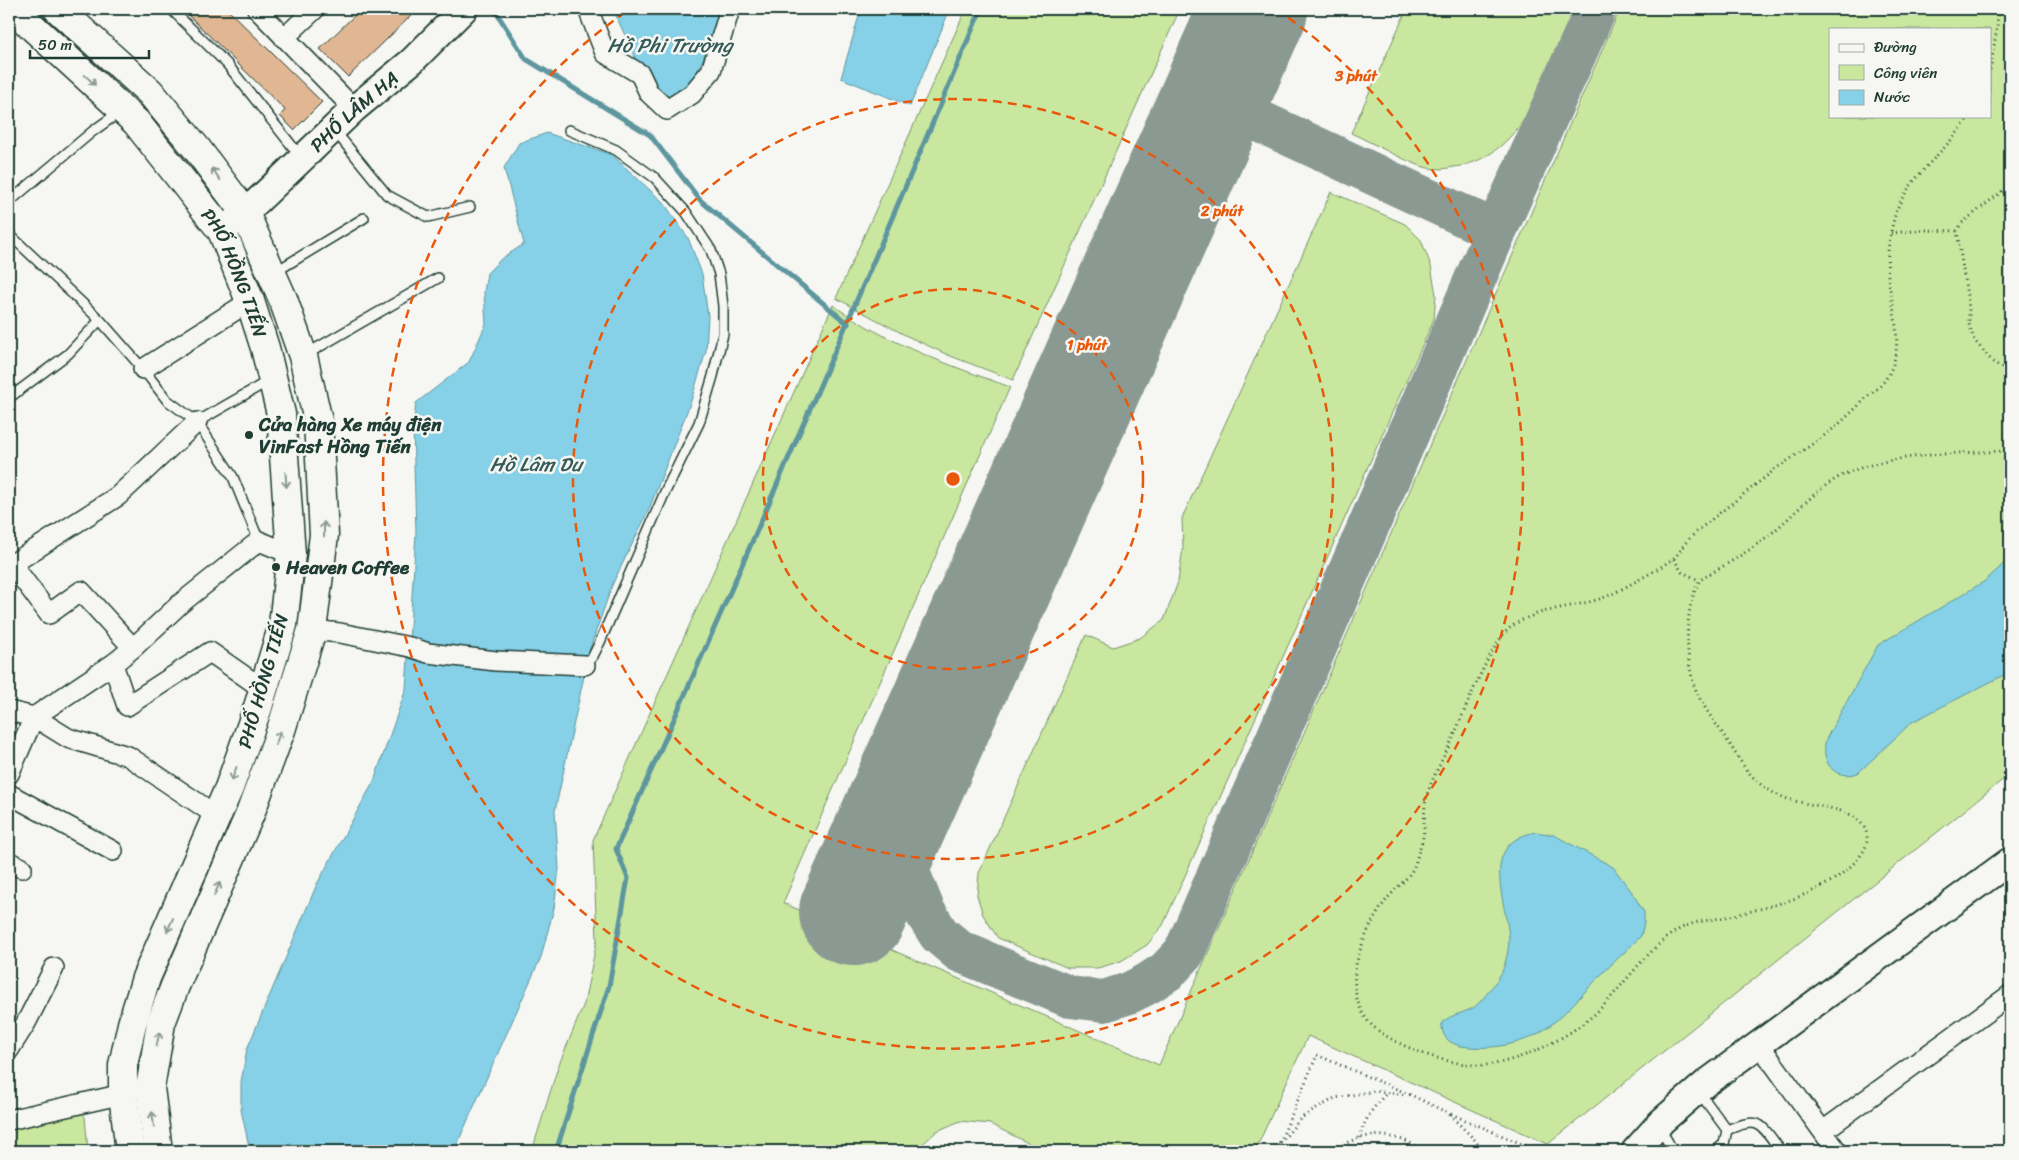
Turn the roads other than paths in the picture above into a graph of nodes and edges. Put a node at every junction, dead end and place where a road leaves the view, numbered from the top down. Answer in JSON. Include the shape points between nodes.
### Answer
{"nodes":[{"id":1,"x":58,"y":9,"type":"edge"},
{"id":2,"x":171,"y":9,"type":"edge"},
{"id":3,"x":257,"y":9,"type":"edge"},
{"id":4,"x":315,"y":9,"type":"edge"},
{"id":5,"x":464,"y":9,"type":"edge"},
{"id":6,"x":588,"y":9,"type":"edge"},
{"id":7,"x":730,"y":9,"type":"edge"},
{"id":8,"x":13,"y":12,"type":"edge"},
{"id":9,"x":284,"y":38,"type":"junction"},
{"id":10,"x":354,"y":109,"type":"junction"},
{"id":11,"x":122,"y":110,"type":"junction"},
{"id":12,"x":333,"y":129,"type":"junction"},
{"id":13,"x":569,"y":130,"type":"dead end"},
{"id":14,"x":302,"y":159,"type":"junction"},
{"id":15,"x":9,"y":202,"type":"edge"},
{"id":16,"x":470,"y":207,"type":"dead end"},
{"id":17,"x":245,"y":213,"type":"junction"},
{"id":18,"x":364,"y":218,"type":"dead end"},
{"id":19,"x":222,"y":231,"type":"junction"},
{"id":20,"x":9,"y":234,"type":"edge"},
{"id":21,"x":273,"y":274,"type":"junction"},
{"id":22,"x":438,"y":278,"type":"dead end"},
{"id":23,"x":250,"y":302,"type":"junction"},
{"id":24,"x":100,"y":320,"type":"junction"},
{"id":25,"x":302,"y":356,"type":"junction"},
{"id":26,"x":143,"y":369,"type":"junction"},
{"id":27,"x":272,"y":378,"type":"junction"},
{"id":28,"x":9,"y":398,"type":"edge"},
{"id":29,"x":197,"y":422,"type":"junction"},
{"id":30,"x":259,"y":541,"type":"junction"},
{"id":31,"x":291,"y":554,"type":"junction"},
{"id":32,"x":10,"y":565,"type":"edge"},
{"id":33,"x":312,"y":630,"type":"junction"},
{"id":34,"x":133,"y":648,"type":"junction"},
{"id":35,"x":113,"y":664,"type":"junction"},
{"id":36,"x":585,"y":665,"type":"joint"},
{"id":37,"x":263,"y":689,"type":"junction"},
{"id":38,"x":9,"y":711,"type":"edge"},
{"id":39,"x":34,"y":717,"type":"junction"},
{"id":40,"x":9,"y":774,"type":"edge"},
{"id":41,"x":9,"y":794,"type":"edge"},
{"id":42,"x":217,"y":816,"type":"junction"},
{"id":43,"x":113,"y":851,"type":"dead end"},
{"id":44,"x":2010,"y":861,"type":"edge"},
{"id":45,"x":54,"y":968,"type":"dead end"},
{"id":46,"x":2010,"y":995,"type":"edge"},
{"id":47,"x":1760,"y":1044,"type":"junction"},
{"id":48,"x":9,"y":1050,"type":"edge"},
{"id":49,"x":1697,"y":1090,"type":"junction"},
{"id":50,"x":123,"y":1094,"type":"junction"},
{"id":51,"x":9,"y":1120,"type":"edge"},
{"id":52,"x":1658,"y":1125,"type":"junction"},
{"id":53,"x":1727,"y":1130,"type":"junction"},
{"id":54,"x":1823,"y":1131,"type":"junction"},
{"id":55,"x":130,"y":1151,"type":"edge"},
{"id":56,"x":158,"y":1151,"type":"edge"},
{"id":57,"x":1635,"y":1151,"type":"edge"},
{"id":58,"x":1673,"y":1151,"type":"edge"},
{"id":59,"x":1715,"y":1151,"type":"edge"},
{"id":60,"x":1781,"y":1151,"type":"edge"},
{"id":61,"x":1837,"y":1151,"type":"edge"}],
"edges":[{"from":17,"to":1,"type":"main road","name":"PHỐ HỒNG TIẾN","one_way":true,"via":[[150,92]]},
{"from":2,"to":14,"type":"lane","via":[[227,64]]},
{"from":3,"to":9,"type":"street"},
{"from":4,"to":9,"type":"street"},
{"from":5,"to":10,"type":"street","name":"PHỐ LÂM HẠ","via":[[412,61]]},
{"from":6,"to":7,"type":"street","via":[[605,53],[640,74],[649,93],[667,110],[692,94],[711,71]]},
{"from":8,"to":11,"type":"main road","name":"PHỐ HỒNG TIẾN","one_way":true},
{"from":9,"to":10,"type":"street"},
{"from":10,"to":12,"type":"street","name":"PHỐ LÂM HẠ"},
{"from":11,"to":15,"type":"lane"},
{"from":11,"to":19,"type":"main road","name":"PHỐ HỒNG TIẾN","via":[[136,122]]},
{"from":12,"to":14,"type":"street","name":"PHỐ LÂM HẠ"},
{"from":12,"to":16,"type":"lane","via":[[387,195],[428,217]]},
{"from":13,"to":36,"type":"lane","via":[[616,150],[655,178],[686,212],[711,250],[719,274],[723,306],[723,334],[699,423],[665,492],[600,642]]},
{"from":14,"to":17,"type":"street","name":"PHỐ LÂM HẠ"},
{"from":17,"to":19,"type":"street","name":"PHỐ LÂM HẠ"},
{"from":17,"to":21,"type":"main road","name":"PHỐ HỒNG TIẾN"},
{"from":18,"to":21,"type":"lane"},
{"from":19,"to":23,"type":"main road","name":"PHỐ HỒNG TIẾN"},
{"from":20,"to":24,"type":"lane"},
{"from":21,"to":25,"type":"main road","name":"PHỐ HỒNG TIẾN"},
{"from":22,"to":25,"type":"lane"},
{"from":23,"to":26,"type":"street"},
{"from":23,"to":27,"type":"main road","name":"PHỐ HỒNG TIẾN"},
{"from":24,"to":26,"type":"lane"},
{"from":24,"to":28,"type":"lane","via":[[68,354]]},
{"from":33,"to":25,"type":"main road","name":"PHỐ HỒNG TIẾN","one_way":true,"via":[[324,534],[318,421]]},
{"from":26,"to":29,"type":"lane","via":[[167,400]]},
{"from":27,"to":29,"type":"lane"},
{"from":27,"to":31,"type":"main road","name":"PHỐ HỒNG TIẾN","one_way":true,"via":[[281,414]]},
{"from":29,"to":30,"type":"lane","via":[[233,477]]},
{"from":29,"to":32,"type":"street","via":[[118,496]]},
{"from":30,"to":31,"type":"street"},
{"from":30,"to":34,"type":"street","via":[[180,604]]},
{"from":31,"to":37,"type":"main road","name":"PHỐ HỒNG TIẾN","via":[[283,624]]},
{"from":32,"to":34,"type":"street","via":[[49,614],[81,591]]},
{"from":33,"to":36,"type":"street","via":[[438,654],[496,661]]},
{"from":56,"to":33,"type":"main road","name":"PHỐ HỒNG TIẾN","one_way":true,"via":[[150,1088],[161,1022],[250,814],[281,730]]},
{"from":34,"to":35,"type":"street"},
{"from":35,"to":37,"type":"street","via":[[127,706],[210,652]]},
{"from":35,"to":39,"type":"street"},
{"from":37,"to":42,"type":"main road","name":"PHỐ HỒNG TIẾN","one_way":true},
{"from":38,"to":39,"type":"street"},
{"from":39,"to":40,"type":"street"},
{"from":39,"to":42,"type":"street","via":[[68,738],[128,756]]},
{"from":41,"to":43,"type":"street"},
{"from":42,"to":50,"type":"main road","name":"PHỐ HỒNG TIẾN","one_way":true,"via":[[146,978],[132,1024],[124,1065]]},
{"from":44,"to":47,"type":"street"},
{"from":45,"to":48,"type":"street"},
{"from":46,"to":54,"type":"street"},
{"from":47,"to":49,"type":"street"},
{"from":47,"to":54,"type":"street"},
{"from":49,"to":52,"type":"street"},
{"from":49,"to":53,"type":"lane"},
{"from":50,"to":51,"type":"street"},
{"from":50,"to":55,"type":"main road","name":"PHỐ HỒNG TIẾN"},
{"from":52,"to":57,"type":"street"},
{"from":52,"to":58,"type":"lane"},
{"from":53,"to":59,"type":"lane","via":[[1724,1144]]},
{"from":53,"to":60,"type":"lane","via":[[1744,1122],[1761,1125]]},
{"from":54,"to":61,"type":"street"}]}
